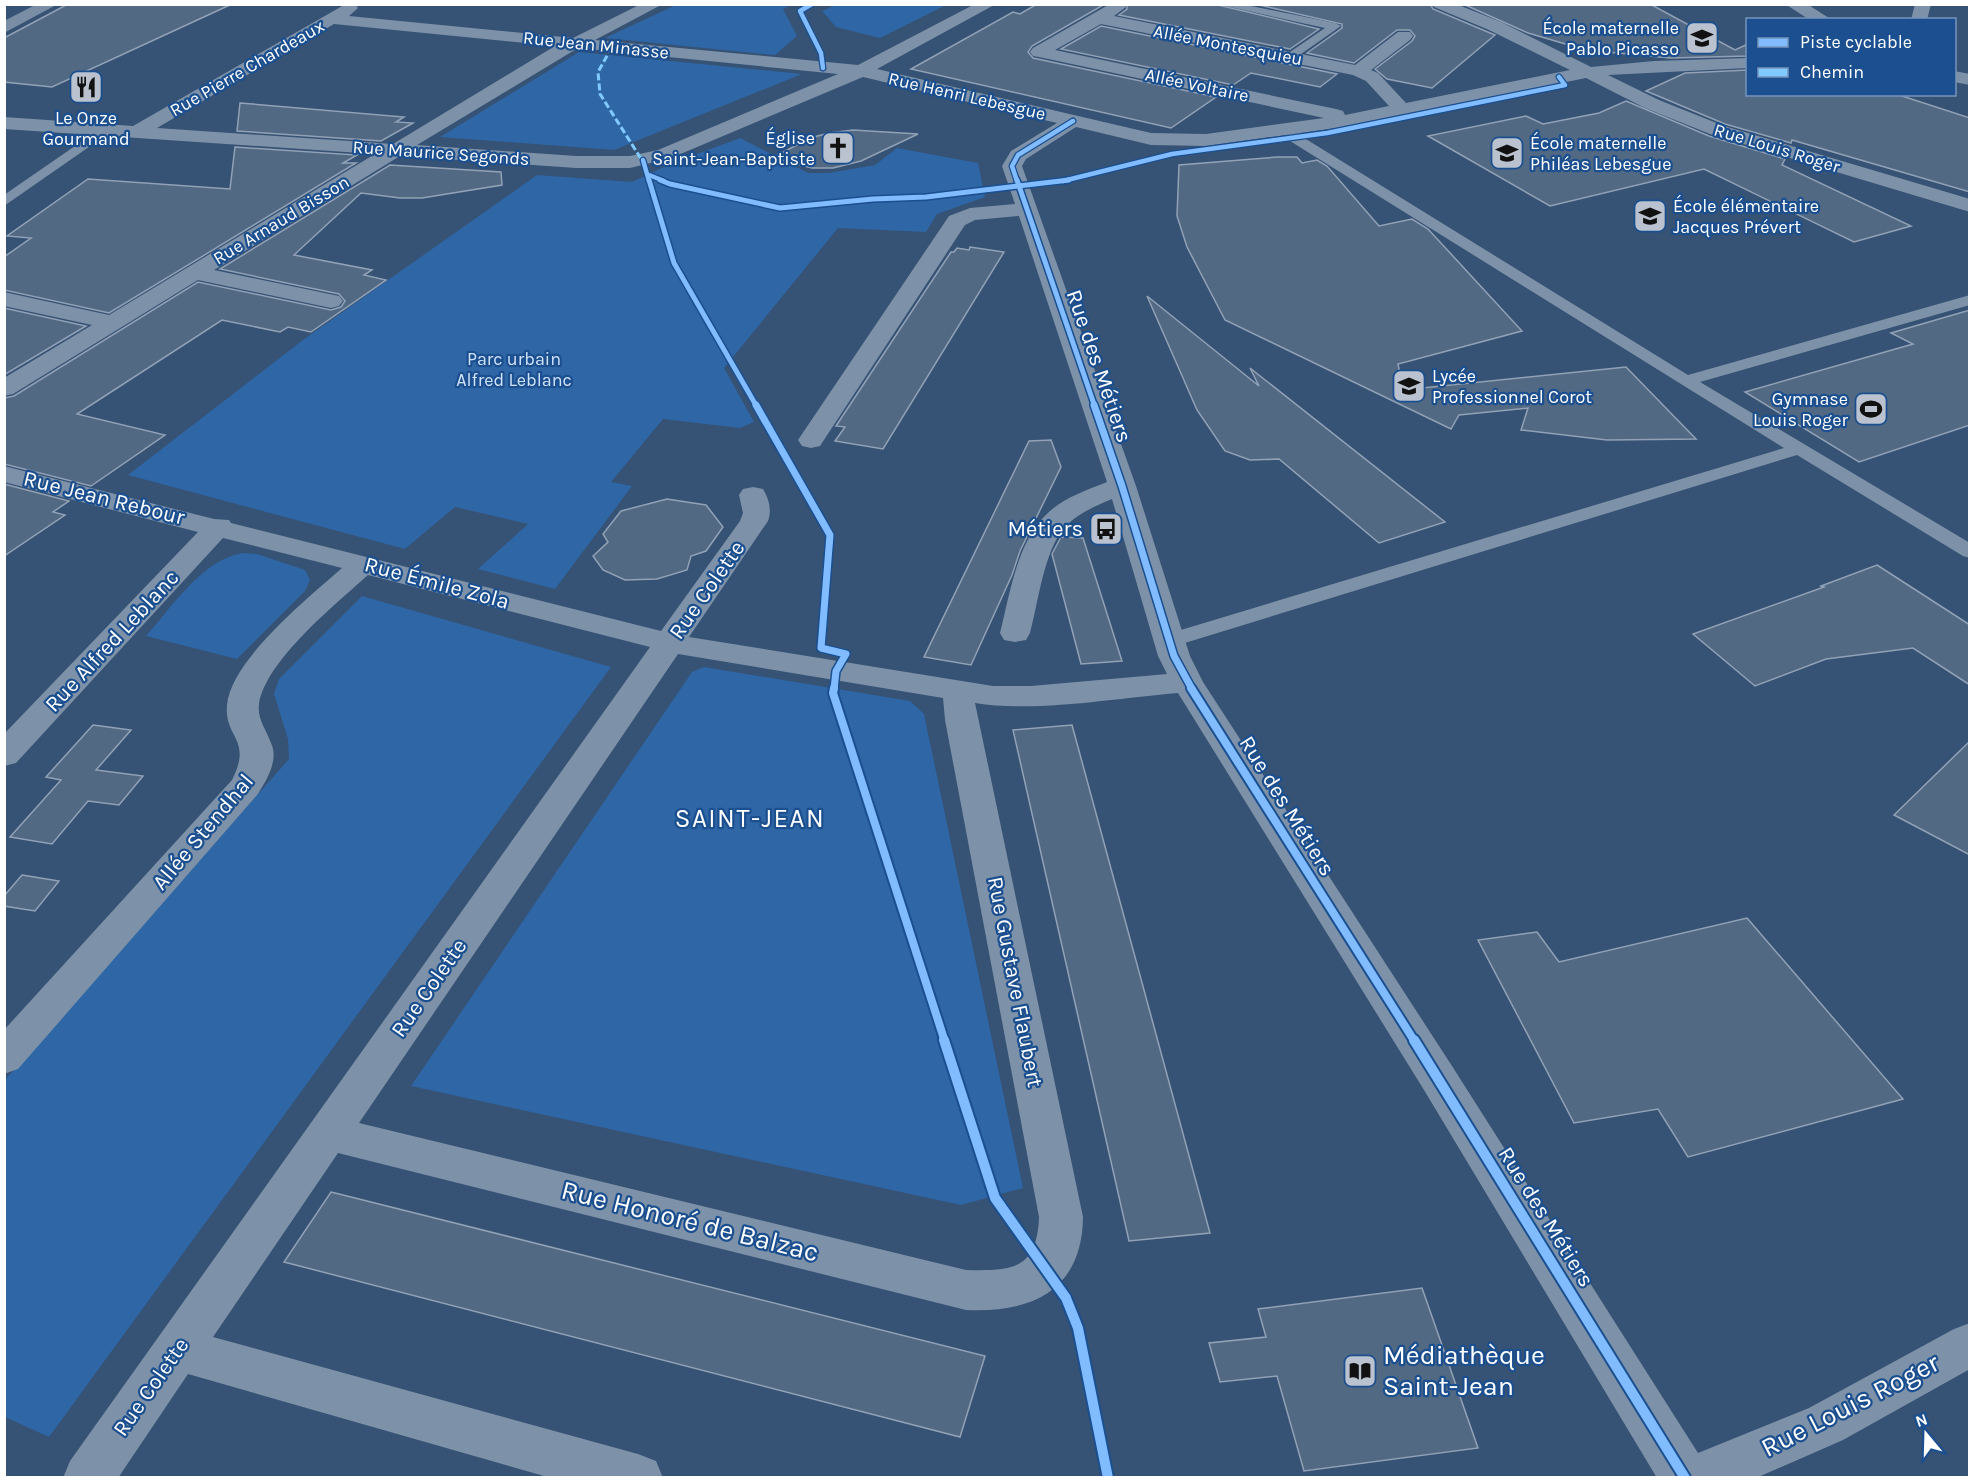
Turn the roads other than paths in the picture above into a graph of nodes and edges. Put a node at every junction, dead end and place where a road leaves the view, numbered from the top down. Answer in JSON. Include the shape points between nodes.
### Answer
{"nodes":[{"id":1,"x":50,"y":4,"type":"edge"},
{"id":2,"x":357,"y":4,"type":"edge"},
{"id":3,"x":655,"y":4,"type":"edge"},
{"id":4,"x":988,"y":4,"type":"edge"},
{"id":5,"x":1122,"y":4,"type":"edge"},
{"id":6,"x":1221,"y":4,"type":"edge"},
{"id":7,"x":1440,"y":4,"type":"edge"},
{"id":8,"x":1793,"y":4,"type":"edge"},
{"id":9,"x":1098,"y":18,"type":"junction"},
{"id":10,"x":1820,"y":18,"type":"edge"},
{"id":11,"x":331,"y":19,"type":"junction"},
{"id":12,"x":4,"y":28,"type":"edge"},
{"id":13,"x":1404,"y":36,"type":"dead end"},
{"id":14,"x":573,"y":43,"type":"junction"},
{"id":15,"x":1291,"y":57,"type":"junction"},
{"id":16,"x":1746,"y":63,"type":"edge"},
{"id":17,"x":861,"y":71,"type":"junction"},
{"id":18,"x":1358,"y":71,"type":"junction"},
{"id":19,"x":1591,"y":72,"type":"junction"},
{"id":20,"x":1401,"y":109,"type":"junction"},
{"id":21,"x":1355,"y":119,"type":"junction"},
{"id":22,"x":1073,"y":121,"type":"junction"},
{"id":23,"x":4,"y":123,"type":"edge"},
{"id":24,"x":1292,"y":129,"type":"junction"},
{"id":25,"x":104,"y":130,"type":"junction"},
{"id":26,"x":136,"y":132,"type":"junction"},
{"id":27,"x":396,"y":150,"type":"junction"},
{"id":28,"x":4,"y":201,"type":"edge"},
{"id":29,"x":1970,"y":206,"type":"edge"},
{"id":30,"x":1026,"y":209,"type":"junction"},
{"id":31,"x":195,"y":273,"type":"junction"},
{"id":32,"x":4,"y":299,"type":"edge"},
{"id":33,"x":1970,"y":300,"type":"edge"},
{"id":34,"x":331,"y":301,"type":"dead end"},
{"id":35,"x":113,"y":323,"type":"junction"},
{"id":36,"x":1686,"y":381,"type":"junction"},
{"id":37,"x":4,"y":389,"type":"edge"},
{"id":38,"x":811,"y":440,"type":"dead end"},
{"id":39,"x":1798,"y":448,"type":"junction"},
{"id":40,"x":4,"y":474,"type":"edge"},
{"id":41,"x":1122,"y":486,"type":"junction"},
{"id":42,"x":753,"y":495,"type":"dead end"},
{"id":43,"x":212,"y":524,"type":"junction"},
{"id":44,"x":1970,"y":552,"type":"edge"},
{"id":45,"x":364,"y":564,"type":"junction"},
{"id":46,"x":1015,"y":633,"type":"dead end"},
{"id":47,"x":1168,"y":641,"type":"junction"},
{"id":48,"x":670,"y":643,"type":"junction"},
{"id":49,"x":1187,"y":682,"type":"junction"},
{"id":50,"x":958,"y":692,"type":"junction"},
{"id":51,"x":4,"y":755,"type":"edge"},
{"id":52,"x":4,"y":1058,"type":"edge"},
{"id":53,"x":328,"y":1133,"type":"junction"},
{"id":54,"x":1047,"y":1269,"type":"joint"},
{"id":55,"x":1970,"y":1344,"type":"edge"},
{"id":56,"x":177,"y":1349,"type":"junction"},
{"id":57,"x":88,"y":1478,"type":"edge"},
{"id":58,"x":638,"y":1478,"type":"edge"},
{"id":59,"x":1685,"y":1478,"type":"edge"},
{"id":60,"x":1697,"y":1478,"type":"edge"}],
"edges":[{"from":1,"to":12,"type":"street"},
{"from":2,"to":11,"type":"street","name":"Rue Pierre Chardeaux"},
{"from":3,"to":14,"type":"street","name":"Rue Arnaud Bisson"},
{"from":4,"to":17,"type":"street","name":"Rue Maurice Segonds"},
{"from":5,"to":9,"type":"street"},
{"from":6,"to":15,"type":"lane","via":[[1335,26]]},
{"from":7,"to":19,"type":"street","name":"Rue Louis Roger"},
{"from":8,"to":10,"type":"street"},
{"from":9,"to":15,"type":"street","name":"Allée Montesquieu"},
{"from":9,"to":21,"type":"street","name":"Allée Voltaire","via":[[1038,52]]},
{"from":11,"to":14,"type":"street","name":"Rue Jean Minasse"},
{"from":11,"to":26,"type":"street","name":"Rue Pierre Chardeaux"},
{"from":13,"to":18,"type":"street"},
{"from":14,"to":17,"type":"street","name":"Rue Jean Minasse"},
{"from":14,"to":27,"type":"street","name":"Rue Arnaud Bisson"},
{"from":15,"to":18,"type":"street","name":"Allée Montesquieu"},
{"from":16,"to":19,"type":"street","name":"Rue Henri Lebesgue"},
{"from":17,"to":22,"type":"street","name":"Rue Henri Lebesgue"},
{"from":17,"to":27,"type":"street","name":"Rue Maurice Segonds","via":[[671,151],[643,159],[598,163]]},
{"from":18,"to":20,"type":"street","name":"Allée Montesquieu","via":[[1376,80]]},
{"from":19,"to":20,"type":"street","name":"Rue Henri Lebesgue"},
{"from":19,"to":29,"type":"street","name":"Rue Louis Roger","via":[[1652,104],[1717,130]]},
{"from":20,"to":21,"type":"street","name":"Rue Henri Lebesgue"},
{"from":21,"to":24,"type":"street","name":"Rue Henri Lebesgue"},
{"from":22,"to":24,"type":"street","name":"Rue Henri Lebesgue","via":[[1176,141]]},
{"from":22,"to":30,"type":"street","name":"Rue des Métiers","via":[[1014,159],[1013,171]]},
{"from":23,"to":25,"type":"street","name":"Rue Maurice Segonds"},
{"from":24,"to":36,"type":"lane","via":[[1295,138]]},
{"from":25,"to":26,"type":"street","name":"Rue Maurice Segonds"},
{"from":25,"to":28,"type":"lane"},
{"from":26,"to":27,"type":"street","name":"Rue Maurice Segonds"},
{"from":27,"to":31,"type":"street","name":"Rue Arnaud Bisson"},
{"from":30,"to":38,"type":"street","via":[[970,214],[957,221]]},
{"from":30,"to":41,"type":"street","name":"Rue des Métiers"},
{"from":31,"to":34,"type":"street"},
{"from":31,"to":35,"type":"street","name":"Rue Arnaud Bisson"},
{"from":32,"to":35,"type":"street"},
{"from":33,"to":36,"type":"lane"},
{"from":35,"to":37,"type":"street","name":"Rue Arnaud Bisson"},
{"from":36,"to":39,"type":"lane"},
{"from":39,"to":44,"type":"lane"},
{"from":39,"to":47,"type":"lane"},
{"from":40,"to":43,"type":"street","name":"Rue Jean Rebour"},
{"from":41,"to":46,"type":"street","via":[[1081,504],[1053,524],[1041,543]]},
{"from":41,"to":47,"type":"street","name":"Rue des Métiers"},
{"from":42,"to":48,"type":"street","name":"Rue Colette","via":[[757,513],[754,521]]},
{"from":43,"to":45,"type":"street","name":"Rue Émile Zola"},
{"from":43,"to":51,"type":"street","name":"Rue Alfred Leblanc"},
{"from":45,"to":48,"type":"street","name":"Rue Émile Zola"},
{"from":45,"to":52,"type":"street","name":"Allée Stendhal","via":[[301,622],[252,680],[243,704],[258,760],[246,786]]},
{"from":47,"to":49,"type":"street","name":"Rue des Métiers"},
{"from":48,"to":50,"type":"street","name":"Rue Émile Zola"},
{"from":48,"to":53,"type":"street","name":"Rue Colette"},
{"from":49,"to":50,"type":"street","name":"Rue Émile Zola","via":[[1021,696]]},
{"from":49,"to":59,"type":"street","name":"Rue des Métiers","via":[[1445,1088]]},
{"from":50,"to":54,"type":"street","name":"Rue Gustave Flaubert","via":[[1060,1217],[1060,1245]]},
{"from":53,"to":54,"type":"street","name":"Rue Honoré de Balzac","via":[[966,1290],[998,1291],[1023,1285]]},
{"from":53,"to":56,"type":"street","name":"Rue Colette"},
{"from":55,"to":60,"type":"street","name":"Rue Louis Roger","via":[[1826,1424]]},
{"from":56,"to":57,"type":"street","name":"Rue Colette"},
{"from":56,"to":58,"type":"street"}]}
